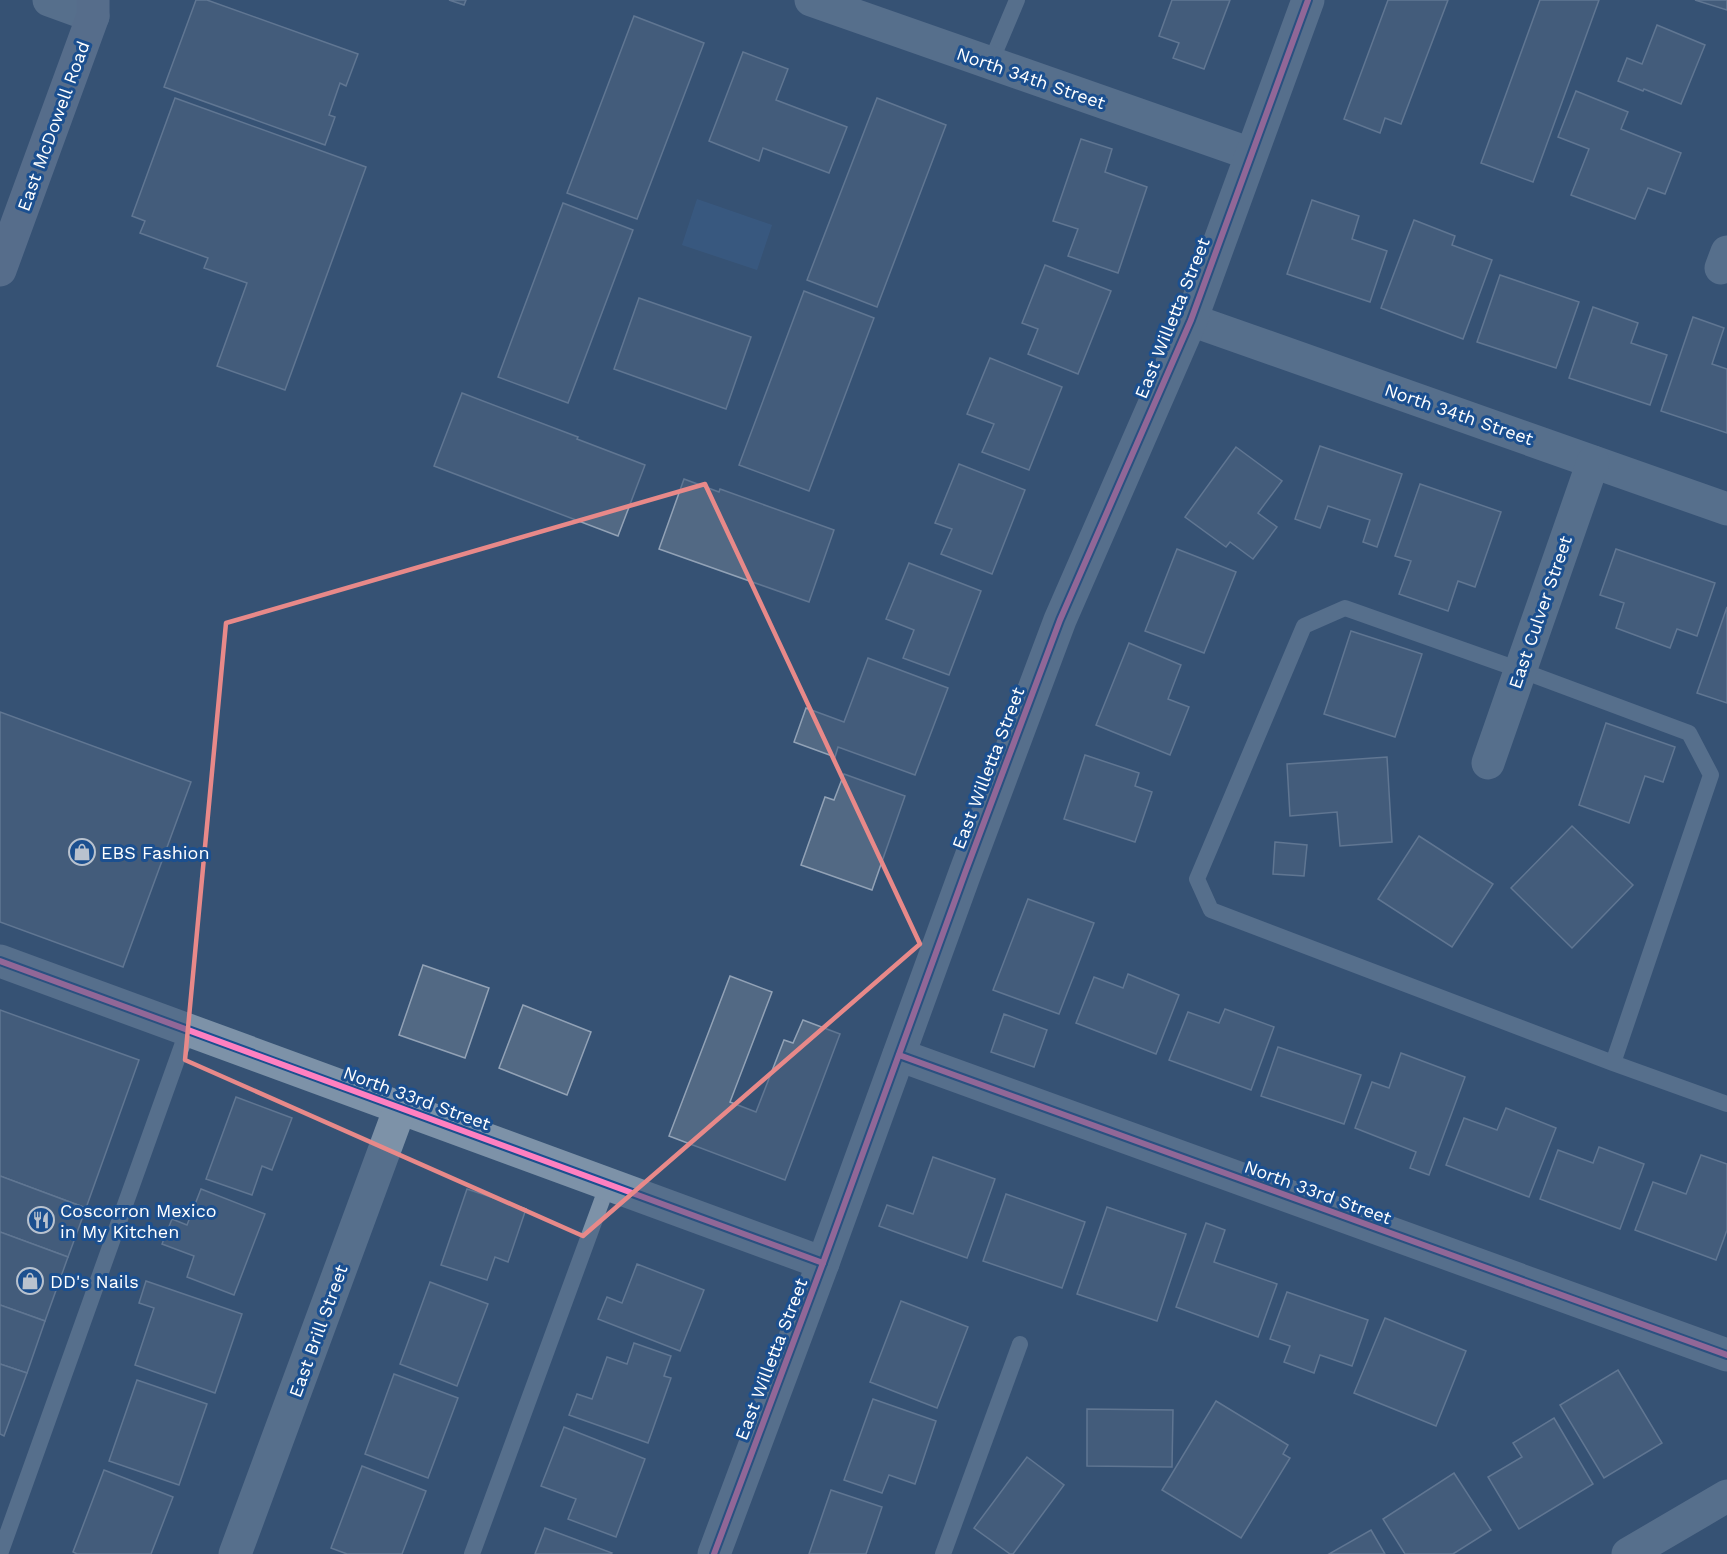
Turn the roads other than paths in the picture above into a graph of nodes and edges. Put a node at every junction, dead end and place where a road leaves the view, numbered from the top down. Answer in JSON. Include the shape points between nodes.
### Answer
{"nodes":[{"id":1,"x":49,"y":0,"type":"edge"},
{"id":2,"x":811,"y":0,"type":"edge"},
{"id":3,"x":1017,"y":0,"type":"edge"},
{"id":4,"x":1308,"y":0,"type":"edge"},
{"id":5,"x":98,"y":5,"type":"edge"},
{"id":6,"x":990,"y":63,"type":"junction"},
{"id":7,"x":1251,"y":154,"type":"junction"},
{"id":8,"x":0,"y":270,"type":"edge"},
{"id":9,"x":1191,"y":320,"type":"junction"},
{"id":10,"x":1593,"y":462,"type":"junction"},
{"id":11,"x":1727,"y":509,"type":"edge"},
{"id":12,"x":1520,"y":670,"type":"junction"},
{"id":13,"x":1488,"y":763,"type":"dead end"},
{"id":14,"x":0,"y":961,"type":"edge"},
{"id":15,"x":188,"y":1029,"type":"junction"},
{"id":16,"x":899,"y":1055,"type":"junction"},
{"id":17,"x":1613,"y":1063,"type":"junction"},
{"id":18,"x":1727,"y":1104,"type":"edge"},
{"id":19,"x":400,"y":1108,"type":"junction"},
{"id":20,"x":608,"y":1184,"type":"junction"},
{"id":21,"x":823,"y":1263,"type":"junction"},
{"id":22,"x":1020,"y":1344,"type":"dead end"},
{"id":23,"x":1727,"y":1355,"type":"edge"},
{"id":24,"x":1727,"y":1496,"type":"edge"},
{"id":25,"x":0,"y":1554,"type":"edge"},
{"id":26,"x":236,"y":1554,"type":"edge"},
{"id":27,"x":472,"y":1554,"type":"edge"},
{"id":28,"x":714,"y":1554,"type":"edge"},
{"id":29,"x":943,"y":1554,"type":"edge"},
{"id":30,"x":1628,"y":1554,"type":"edge"}],
"edges":[{"from":1,"to":5,"type":"street"},
{"from":2,"to":6,"type":"street","name":"North 34th Street"},
{"from":3,"to":6,"type":"lane"},
{"from":4,"to":7,"type":"street","name":"East Willetta Street"},
{"from":5,"to":8,"type":"main road","name":"East McDowell Road"},
{"from":6,"to":7,"type":"street","name":"North 34th Street"},
{"from":7,"to":9,"type":"street","name":"East Willetta Street"},
{"from":9,"to":10,"type":"street","name":"North 34th Street"},
{"from":9,"to":16,"type":"street","name":"East Willetta Street","via":[[1060,620]]},
{"from":10,"to":11,"type":"street","name":"North 34th Street"},
{"from":10,"to":12,"type":"street","name":"East Culver Street"},
{"from":12,"to":13,"type":"street","name":"East Culver Street"},
{"from":12,"to":17,"type":"lane","via":[[1689,733],[1711,775]]},
{"from":12,"to":17,"type":"lane","via":[[1345,608],[1304,626],[1197,879],[1211,910]]},
{"from":14,"to":15,"type":"street","name":"North 33rd Street"},
{"from":15,"to":19,"type":"street","name":"North 33rd Street"},
{"from":15,"to":25,"type":"lane"},
{"from":16,"to":21,"type":"street","name":"East Willetta Street"},
{"from":16,"to":23,"type":"street","name":"North 33rd Street"},
{"from":17,"to":18,"type":"lane"},
{"from":19,"to":20,"type":"street","name":"North 33rd Street"},
{"from":19,"to":26,"type":"street","name":"East Brill Street"},
{"from":20,"to":21,"type":"street","name":"North 33rd Street"},
{"from":20,"to":27,"type":"lane"},
{"from":21,"to":28,"type":"street","name":"East Willetta Street"},
{"from":22,"to":29,"type":"lane"},
{"from":24,"to":30,"type":"street"}]}
